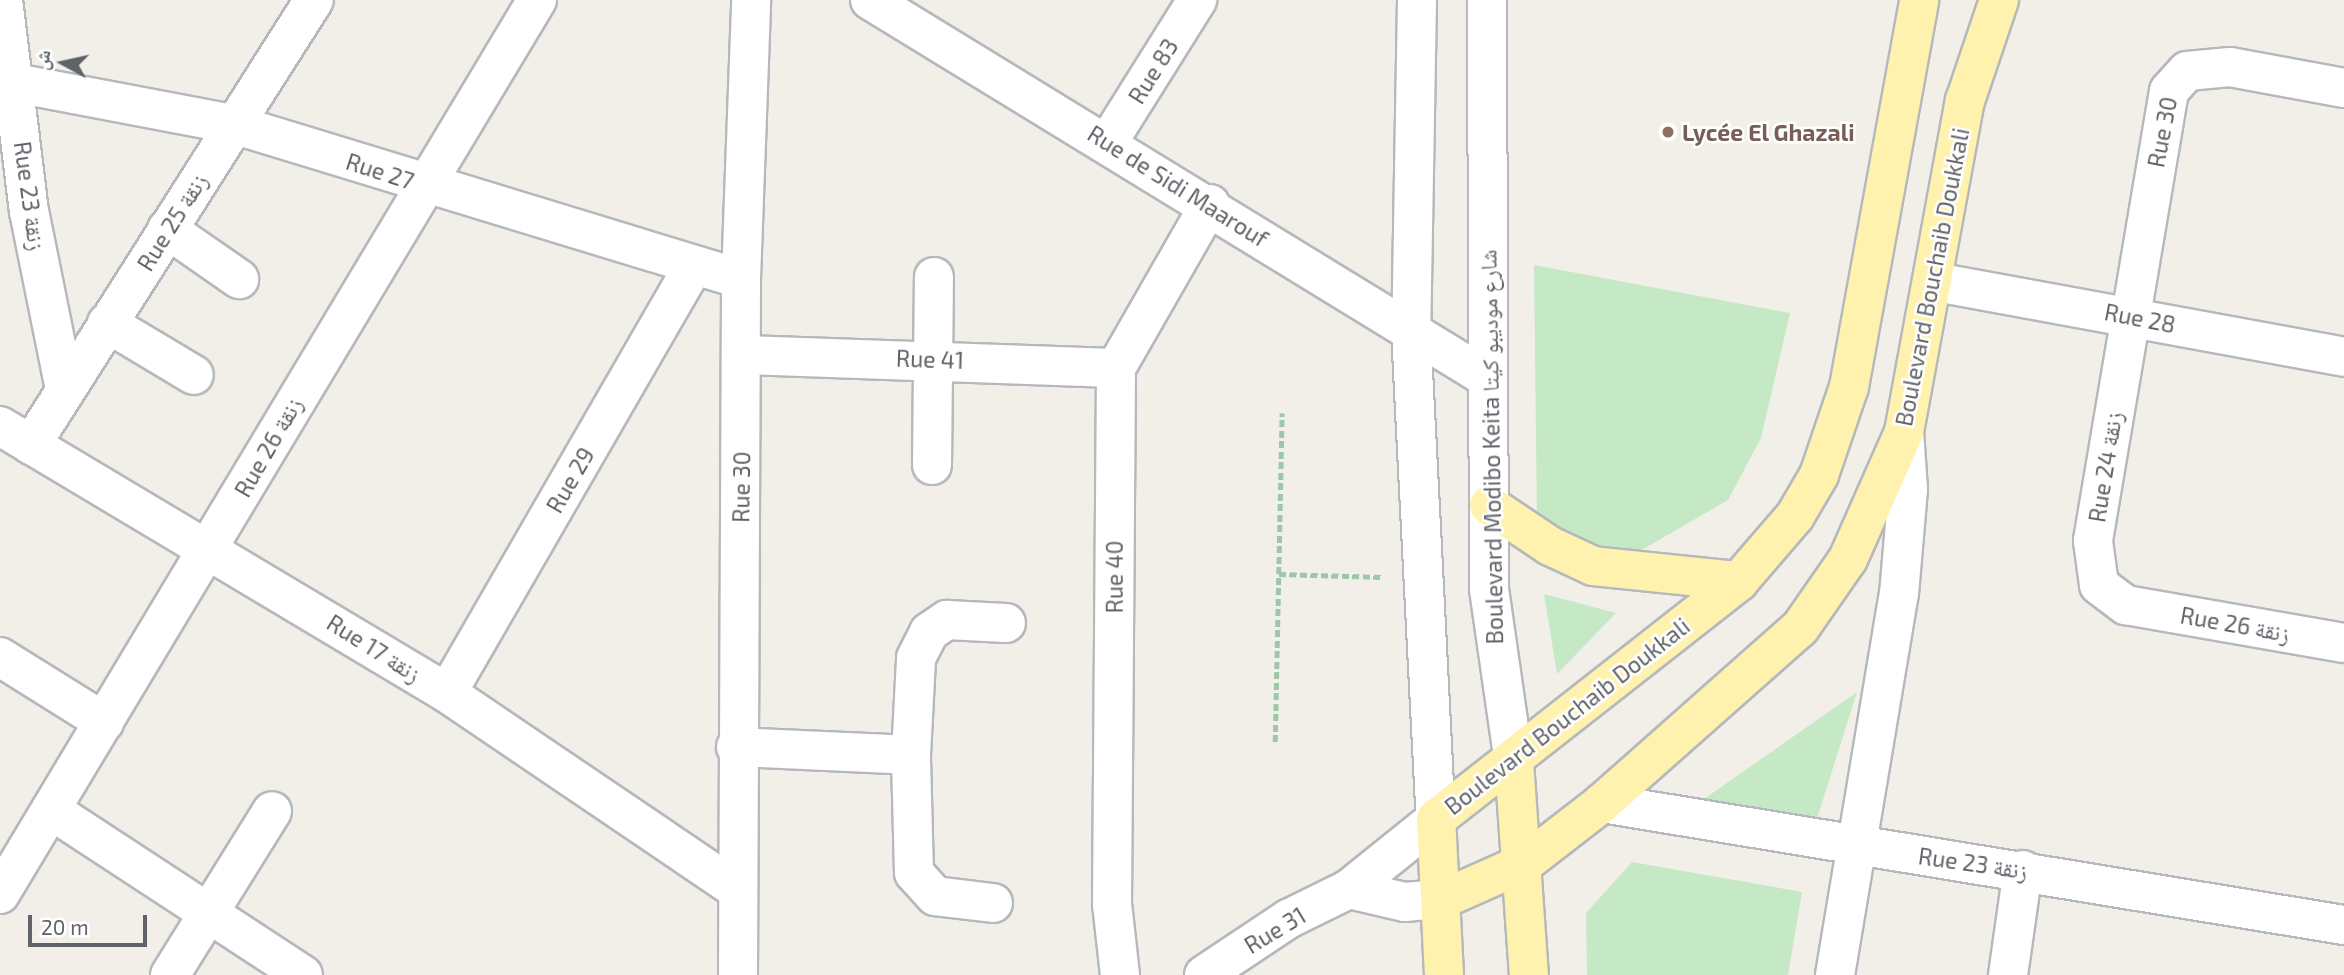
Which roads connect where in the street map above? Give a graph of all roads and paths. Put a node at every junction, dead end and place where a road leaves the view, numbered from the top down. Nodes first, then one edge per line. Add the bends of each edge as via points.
1 (314, 0) edge
2 (537, 0) edge
3 (751, 0) edge
4 (870, 0) edge
5 (1197, 0) edge
6 (1417, 0) edge
7 (1487, 0) edge
8 (1919, 0) edge
9 (1999, 0) edge
10 (8, 8) edge
11 (15, 83) junction
12 (2344, 88) edge
13 (233, 124) junction
14 (1108, 142) junction
15 (422, 184) junction
16 (1210, 204) junction
17 (15, 205) edge
18 (167, 229) junction
19 (693, 267) junction
20 (934, 277) dead end
21 (239, 279) dead end
22 (741, 279) junction
23 (1936, 282) junction
24 (2129, 315) junction
25 (107, 323) junction
26 (1411, 331) junction
27 (743, 355) junction
28 (2344, 357) edge
29 (934, 358) junction
30 (1116, 368) junction
31 (194, 375) dead end
32 (1484, 376) junction
33 (65, 390) junction
34 (1282, 413) dead end
35 (1904, 432) junction
36 (16, 435) edge
37 (932, 465) dead end
38 (1489, 505) junction
39 (209, 547) junction
40 (1279, 574) junction
41 (1419, 579) junction
42 (1739, 581) junction
43 (2126, 605) joint
44 (1006, 623) dead end
45 (2344, 643) edge
46 (0, 657) edge
47 (447, 693) junction
48 (104, 722) junction
49 (1275, 742) dead end
50 (736, 747) junction
51 (911, 755) junction
52 (1514, 762) junction
53 (1602, 803) junction
54 (51, 810) junction
55 (272, 811) dead end
56 (1436, 819) junction
57 (1855, 846) junction
58 (1526, 862) junction
59 (2024, 870) junction
60 (736, 888) junction
61 (1349, 889) junction
62 (0, 894) edge
63 (1443, 899) junction
64 (993, 903) dead end
65 (207, 917) junction
66 (2344, 925) edge
67 (170, 975) edge
68 (303, 975) edge
69 (738, 975) edge
70 (1120, 975) edge
71 (1205, 975) edge
72 (1444, 975) edge
73 (1529, 975) edge
74 (1835, 975) edge
75 (2008, 975) edge

1 - 13 street, Rue 25 زنقة
2 - 15 street, Rue 26 زنقة
3 - 22 street, Rue 30
4 - 14 street, Rue de Sidi Maarouf
5 - 14 street, Rue 83
6 - 26 street
7 - 32 street, Boulevard Modibo Keita شارع موديبو كيتا
8 - 42 main road, Boulevard Bouchaib Doukkali via 1849,387 1832,444 1795,516
9 - 23 main road, Boulevard Bouchaib Doukkali via 1965,101
10 - 11 street, Rue 23 زنقة
11 - 13 street, Rue 27
11 - 17 street, Rue 23 زنقة
12 - 24 street, Rue 30 via 2230,66 2202,67 2175,80
13 - 15 street, Rue 27
13 - 18 street, Rue 25 زنقة
14 - 16 street, Rue de Sidi Maarouf
15 - 19 street, Rue 27
15 - 39 street, Rue 26 زنقة
16 - 26 street, Rue de Sidi Maarouf
16 - 30 street, Rue 40
17 - 33 street, Rue 23 زنقة
18 - 21 street
18 - 25 street, Rue 25 زنقة
19 - 22 street, Rue 27
19 - 47 street, Rue 29
20 - 29 street
22 - 27 street, Rue 30
23 - 24 street, Rue 28
23 - 35 main road, Boulevard Bouchaib Doukkali
24 - 28 street, Rue 28
24 - 43 street, Rue 24 زنقة via 2092,541 2099,585
25 - 31 street
25 - 33 street, Rue 25 زنقة
26 - 32 street, Rue de Sidi Maarouf
26 - 41 street
27 - 29 street, Rue 41
27 - 50 street, Rue 30
29 - 30 street, Rue 41
29 - 37 street
30 - 70 street, Rue 40 via 1112,904
32 - 38 street, Boulevard Modibo Keita شارع موديبو كيتا
33 - 36 street, Rue 25 زنقة
34 - 40 path
35 - 53 main road, Boulevard Bouchaib Doukkali via 1868,524 1800,628
35 - 57 street via 1908,489 1899,594
36 - 39 street, Rue 17 زنقة
38 - 42 main road via 1550,546 1593,566
38 - 52 street, Boulevard Modibo Keita شارع موديبو كيتا via 1489,590
39 - 47 street, Rue 17 زنقة
39 - 48 street, Rue 26 زنقة
40 - 41 path
40 - 49 path
41 - 56 street
42 - 52 main road, Boulevard Bouchaib Doukkali
43 - 45 street, Rue 26 زنقة
44 - 51 street via 947,620 929,632 916,658
46 - 48 street
47 - 60 street, Rue 17 زنقة
48 - 54 street, Rue 26 زنقة
50 - 51 street
50 - 60 street, Rue 30
51 - 64 street via 914,873 935,896
52 - 56 main road, Boulevard Bouchaib Doukkali
52 - 58 main road, Boulevard Modibo Keita شارع موديبو كيتا
53 - 57 street, Rue 23 زنقة
53 - 58 main road, Boulevard Bouchaib Doukkali
54 - 62 street, Rue 26 زنقة
54 - 65 street
55 - 65 street
56 - 61 street, Rue 31
56 - 63 main road
57 - 59 street, Rue 23 زنقة
57 - 74 street
58 - 63 main road, Boulevard Bouchaib Doukkali
58 - 73 main road, Boulevard Modibo Keita شارع موديبو كيتا
59 - 66 street, Rue 23 زنقة
59 - 75 street
60 - 69 street, Rue 30
61 - 63 street via 1405,902
61 - 71 street, Rue 31 via 1288,919
63 - 72 main road
65 - 67 street
65 - 68 street

